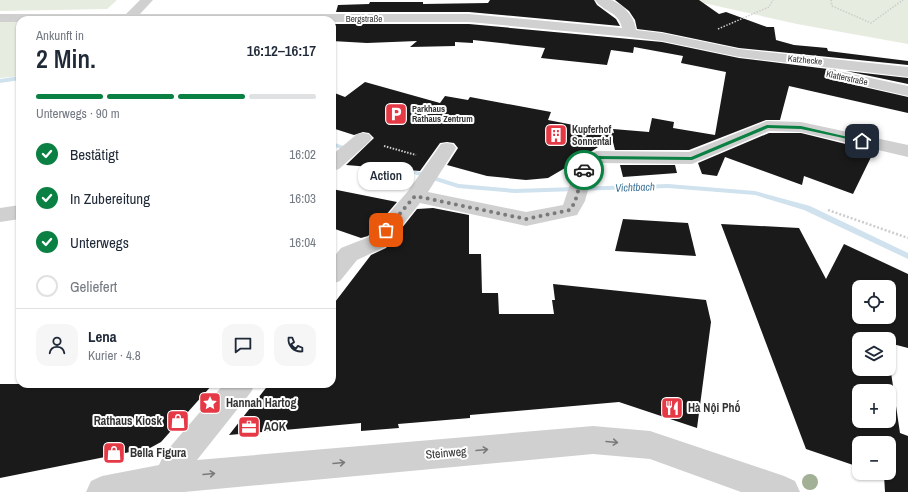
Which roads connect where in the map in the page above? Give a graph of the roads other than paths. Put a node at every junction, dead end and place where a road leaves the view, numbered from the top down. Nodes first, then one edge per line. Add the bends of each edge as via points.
1 (147, 0) edge
2 (601, 0) edge
3 (0, 11) edge
4 (132, 15) junction
5 (88, 16) edge
6 (141, 16) edge
7 (0, 18) edge
8 (16, 18) edge
9 (336, 19) edge
10 (629, 33) junction
11 (702, 45) joint
12 (739, 53) junction
13 (908, 72) edge
14 (908, 91) edge
15 (361, 140) road end
16 (447, 148) dead end
17 (908, 151) edge
18 (336, 160) edge
19 (417, 192) junction
20 (16, 213) edge
21 (0, 215) edge
22 (341, 251) edge
23 (336, 264) edge
24 (238, 388) edge
25 (169, 478) junction
26 (772, 490) edge
27 (102, 492) edge

1 - 4 street
2 - 10 street via 626,18 630,26
3 - 4 street
4 - 5 street, Bergstraße
4 - 6 street, Bergstraße
7 - 8 street, Bergstraße
9 - 10 street, Bergstraße via 469,18
10 - 11 street, Bergstraße
11 - 12 street, Katzhecke
12 - 13 street, Katzhecke
12 - 14 street, Klatterstraße
15 - 18 street
16 - 19 street via 428,159
17 - 19 street via 801,127 767,126 692,158 597,157 589,160 570,210 526,219
19 - 22 street via 377,242
20 - 21 street
22 - 23 street
24 - 25 street via 175,464
25 -> 26 street, Steinweg via 593,440 650,445
25 - 27 street, Steinweg

